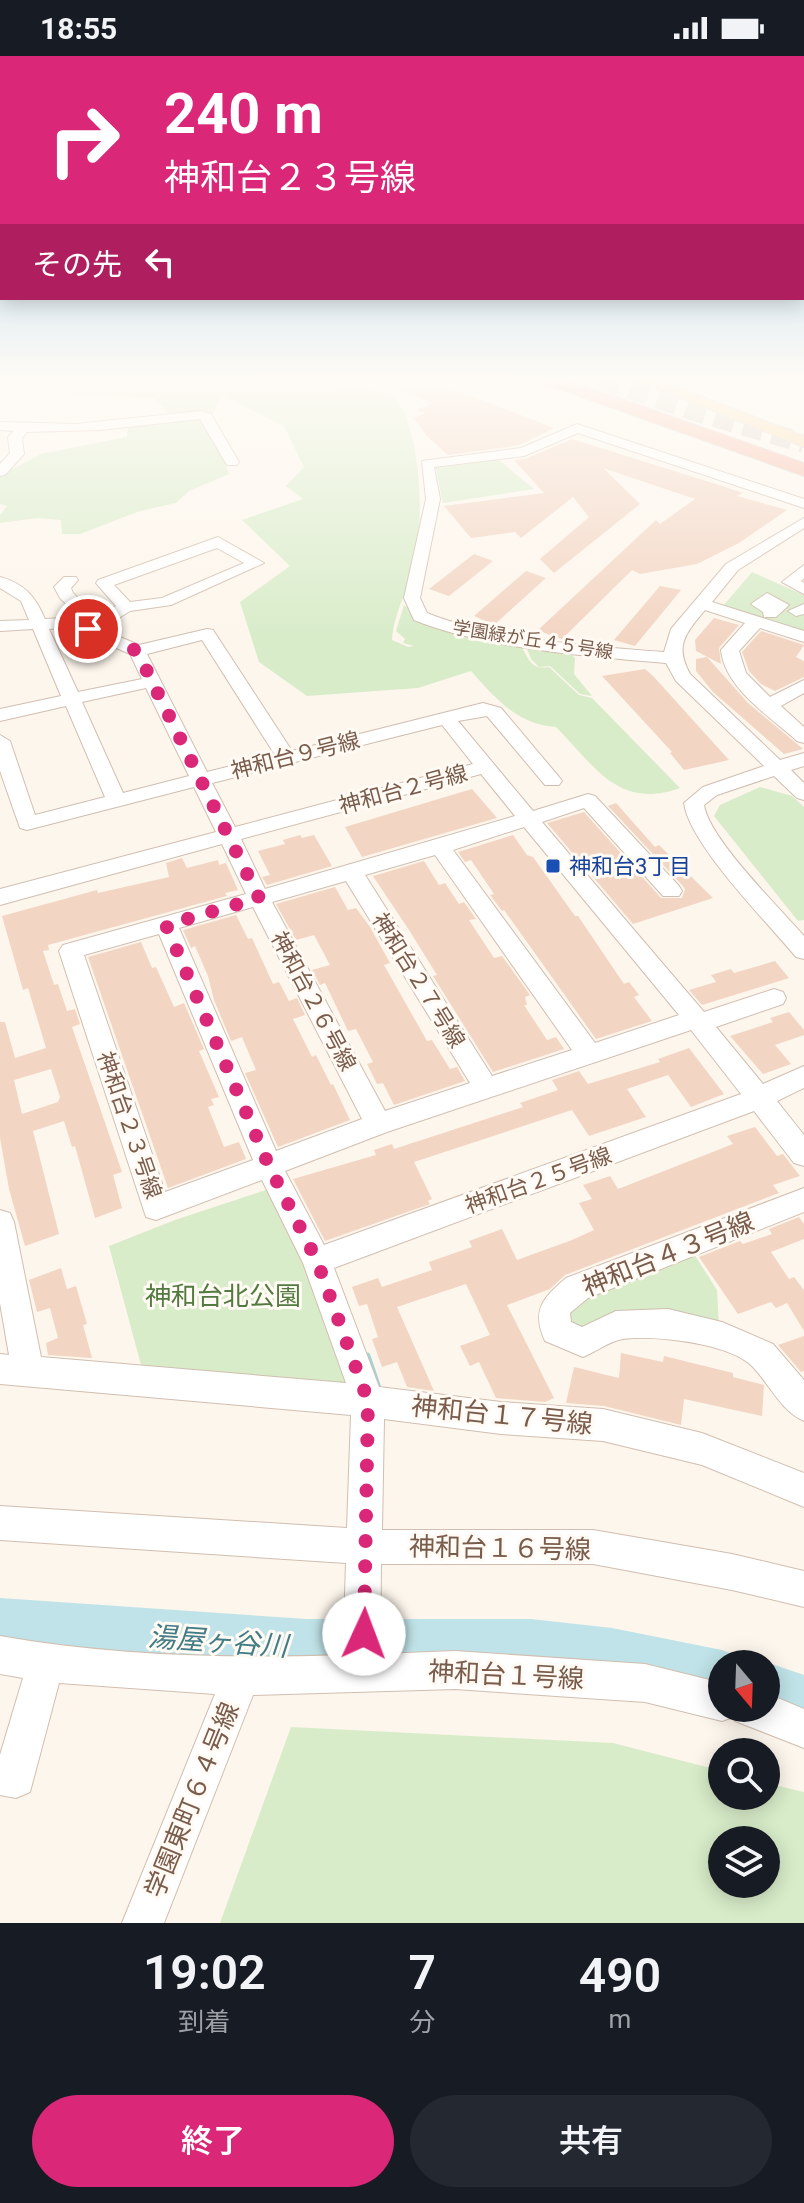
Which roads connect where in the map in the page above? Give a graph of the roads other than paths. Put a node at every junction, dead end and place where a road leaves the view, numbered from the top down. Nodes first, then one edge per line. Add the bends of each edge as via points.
1 (427, 466) edge
2 (691, 466) edge
3 (804, 504) edge
4 (804, 522) edge
5 (804, 570) edge
6 (70, 580) dead end
7 (0, 582) edge
8 (804, 589) edge
9 (703, 604) junction
10 (126, 607) junction
11 (774, 607) edge
12 (37, 622) junction
13 (0, 626) edge
14 (92, 626) junction
15 (804, 637) edge
16 (137, 651) junction
17 (672, 658) junction
18 (151, 682) junction
19 (804, 685) edge
20 (72, 699) junction
21 (769, 705) junction
22 (0, 715) edge
23 (446, 718) junction
24 (804, 737) edge
25 (0, 741) edge
26 (287, 758) junction
27 (804, 759) edge
28 (485, 767) junction
29 (776, 769) junction
30 (200, 779) junction
31 (552, 781) dead end
32 (804, 794) edge
33 (116, 800) junction
34 (527, 818) junction
35 (228, 836) junction
36 (440, 847) junction
37 (352, 872) junction
38 (671, 891) dead end
39 (0, 897) edge
40 (259, 898) junction
41 (166, 925) junction
42 (804, 951) edge
43 (774, 998) dead end
44 (698, 1021) junction
45 (589, 1054) junction
46 (804, 1076) edge
47 (487, 1089) junction
48 (759, 1098) junction
49 (378, 1124) junction
50 (804, 1155) edge
51 (269, 1166) junction
52 (804, 1200) edge
53 (0, 1222) edge
54 (317, 1261) junction
55 (14, 1371) edge
56 (368, 1401) junction
57 (804, 1405) edge
58 (804, 1490) edge
59 (0, 1523) edge
60 (366, 1547) junction
61 (804, 1589) edge
62 (0, 1655) edge
63 (362, 1657) junction
64 (45, 1663) junction
65 (241, 1677) junction
66 (708, 1699) edge
67 (780, 1718) edge
68 (804, 1729) edge
69 (0, 1775) edge
70 (143, 1923) edge

1 - 17 street, 学園緑が丘４５号線 via 433,499 412,598 420,616 439,625 584,650
2 - 3 street, 学園緑が丘４５号線
4 - 9 street via 732,567
5 - 8 street via 790,582
6 - 14 street via 62,587
7 - 12 street via 28,599
9 - 11 street
9 - 17 street via 677,633
10 - 10 street via 104,583 218,542 256,563 165,602
10 - 14 street
11 - 15 street
11 - 21 street via 730,650 730,664
12 - 13 street
12 - 14 street
12 - 20 street
14 - 16 street
16 - 18 street, 神和台２６号線
16 - 26 street via 207,634
17 - 29 street via 682,677
18 - 20 street
18 - 30 street, 神和台２６号線
19 - 21 street
20 - 22 street
20 - 33 street
21 - 24 street
23 - 26 street, 神和台９号線
23 - 28 street
23 - 31 street, 神和台９号線 via 483,709 494,712
25 - 33 street, 神和台９号線 via 27,823
26 - 30 street, 神和台９号線
27 - 29 street
28 - 34 street, 神和台２号線
28 - 35 street, 神和台２号線
29 - 32 street
29 - 42 street via 710,791 694,803 696,819
30 - 33 street, 神和台９号線
30 - 35 street, 神和台２６号線
34 - 36 street, 神和台２３号線
34 - 38 street, 神和台２３号線 via 588,800
34 - 44 street, 神和台２号線
35 - 39 street, 神和台２号線
35 - 40 street, 神和台２６号線
36 - 37 street, 神和台２３号線
36 - 45 street
37 - 40 street, 神和台２３号線
37 - 47 street, 神和台２７号線
40 - 41 street, 神和台２３号線
40 - 49 street, 神和台２６号線
41 - 51 street
41 - 51 street, 神和台２３号線 via 71,951 156,1208
43 - 44 street, 神和台２３号線
44 - 45 street, 神和台２３号線
44 - 48 street, 神和台２号線
45 - 47 street, 神和台２３号線
46 - 48 street, 神和台２５号線
47 - 49 street, 神和台２３号線
48 - 50 street
48 - 54 street, 神和台２５号線
49 - 51 street, 神和台２３号線
51 - 54 street
52 - 57 street, 神和台４３号線 via 577,1288 555,1307 556,1331 583,1342 616,1325 668,1323 722,1336 762,1354
53 - 55 street
54 - 56 street
55 - 56 street, 神和台１７号線
56 - 58 street, 神和台１７号線 via 603,1425 702,1449
56 - 60 street
59 - 60 street, 神和台１６号線
60 - 61 street, 神和台１６号線 via 593,1547
60 - 63 street
62 - 64 street, 神和台１号線
63 - 65 street, 神和台１号線
63 - 66 street, 神和台１号線 via 455,1670 645,1683
64 - 65 street, 神和台１号線
64 - 69 street via 16,1778
65 - 70 street, 学園東町６４号線
67 - 68 street

